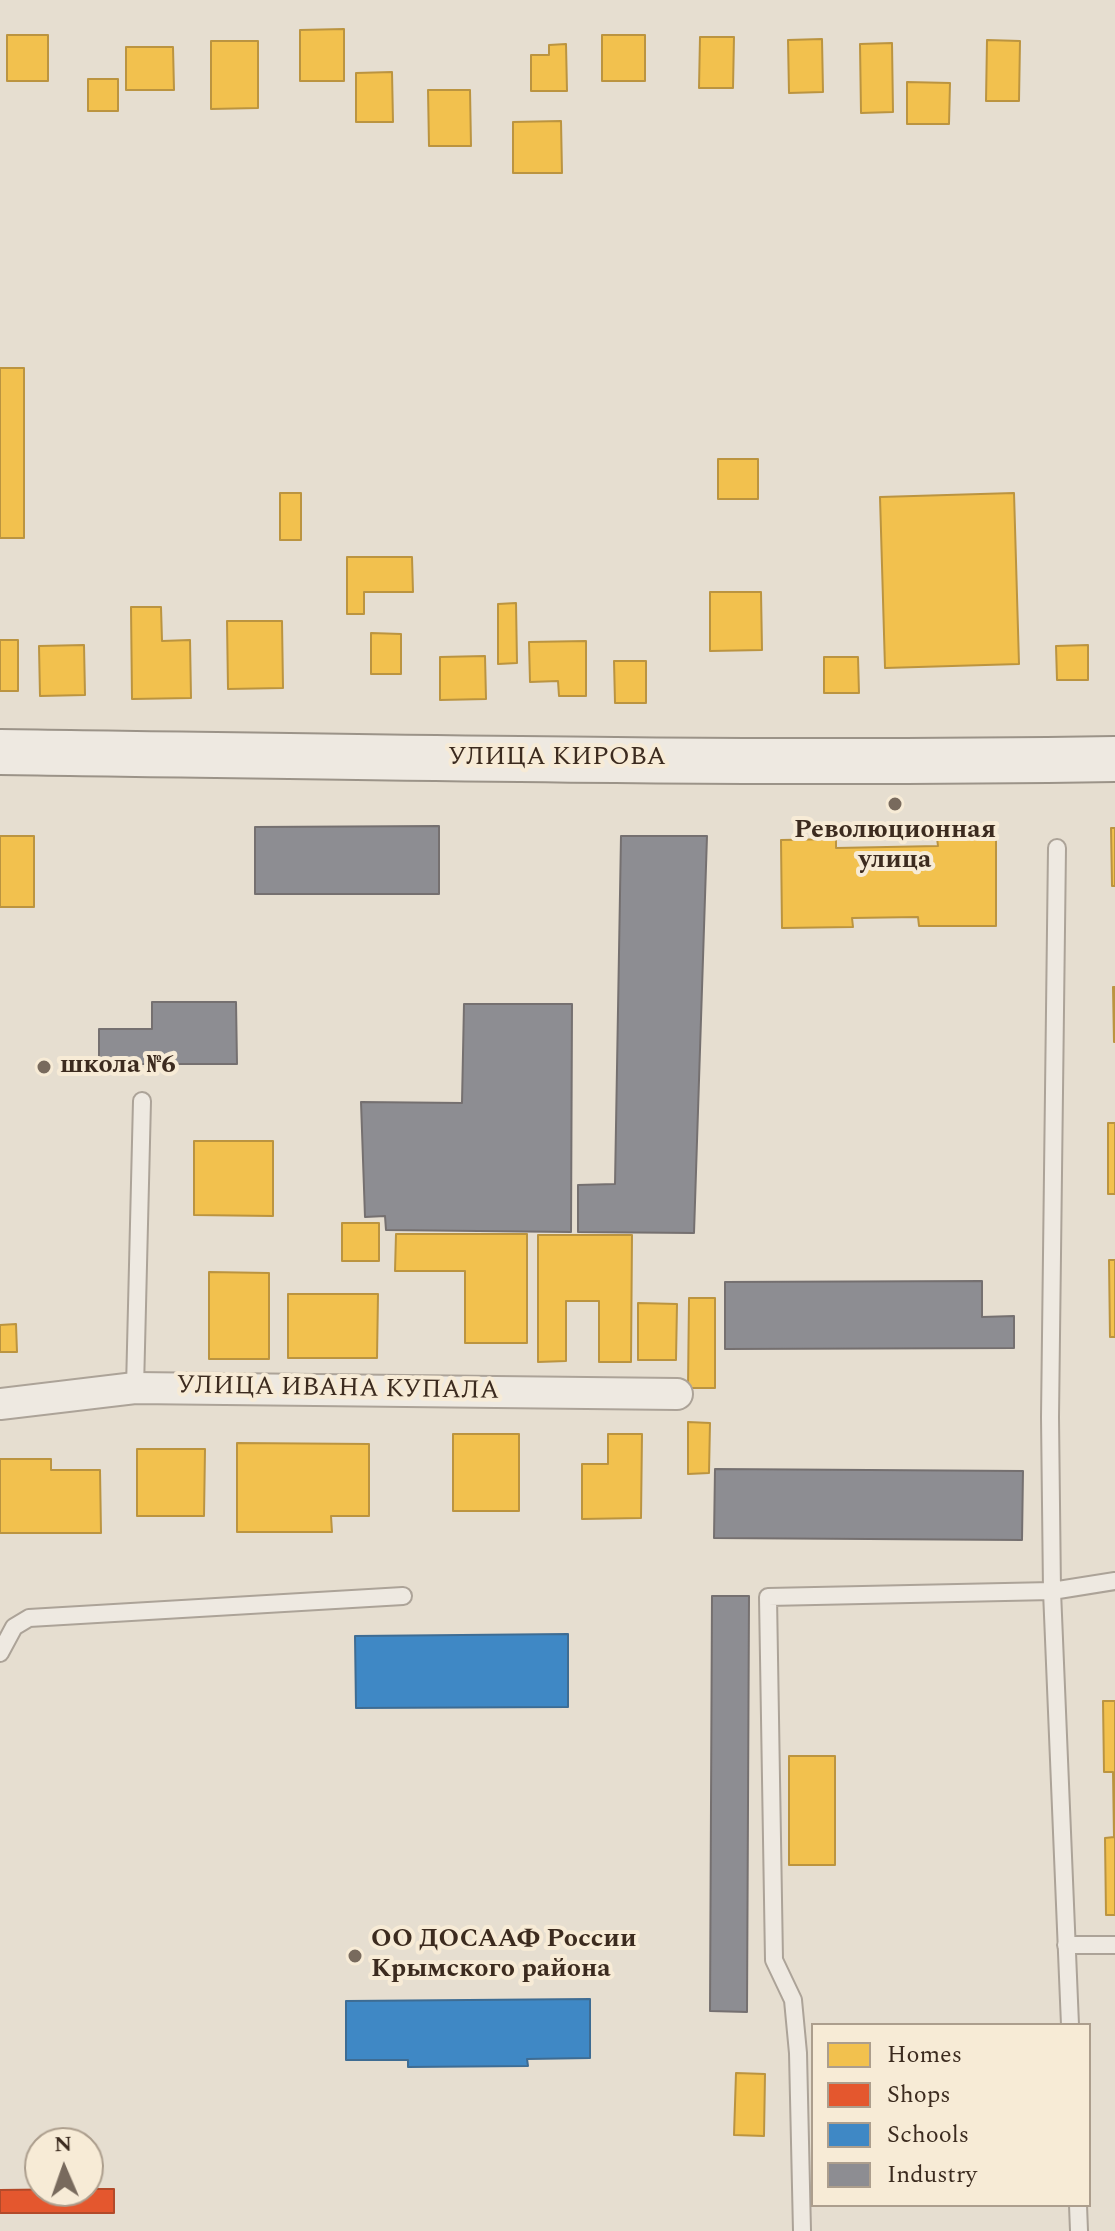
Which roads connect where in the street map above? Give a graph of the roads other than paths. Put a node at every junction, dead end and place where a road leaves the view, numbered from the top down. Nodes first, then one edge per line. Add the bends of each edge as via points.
1 (0, 752) edge
2 (1115, 759) edge
3 (1057, 848) dead end
4 (142, 1101) dead end
5 (135, 1388) junction
6 (677, 1394) dead end
7 (0, 1404) edge
8 (1115, 1581) edge
9 (1052, 1591) junction
10 (403, 1596) dead end
11 (0, 1653) edge
12 (1066, 1945) junction
13 (1115, 1945) edge
14 (1070, 2023) edge
15 (1078, 2207) edge
16 (802, 2231) edge
17 (1079, 2231) edge

1 - 2 main road, УЛИЦА КИРОВА via 905,762
3 - 9 lane
4 - 5 lane
5 - 6 street, УЛИЦА ИВАНА КУПАЛА
5 - 7 street, УЛИЦА ИВАНА КУПАЛА
8 - 9 lane
9 - 12 lane
9 - 16 lane via 768,1597 774,1960 793,2000
10 - 11 lane via 29,1618 14,1627
12 - 13 lane
12 - 14 lane
15 - 17 lane

